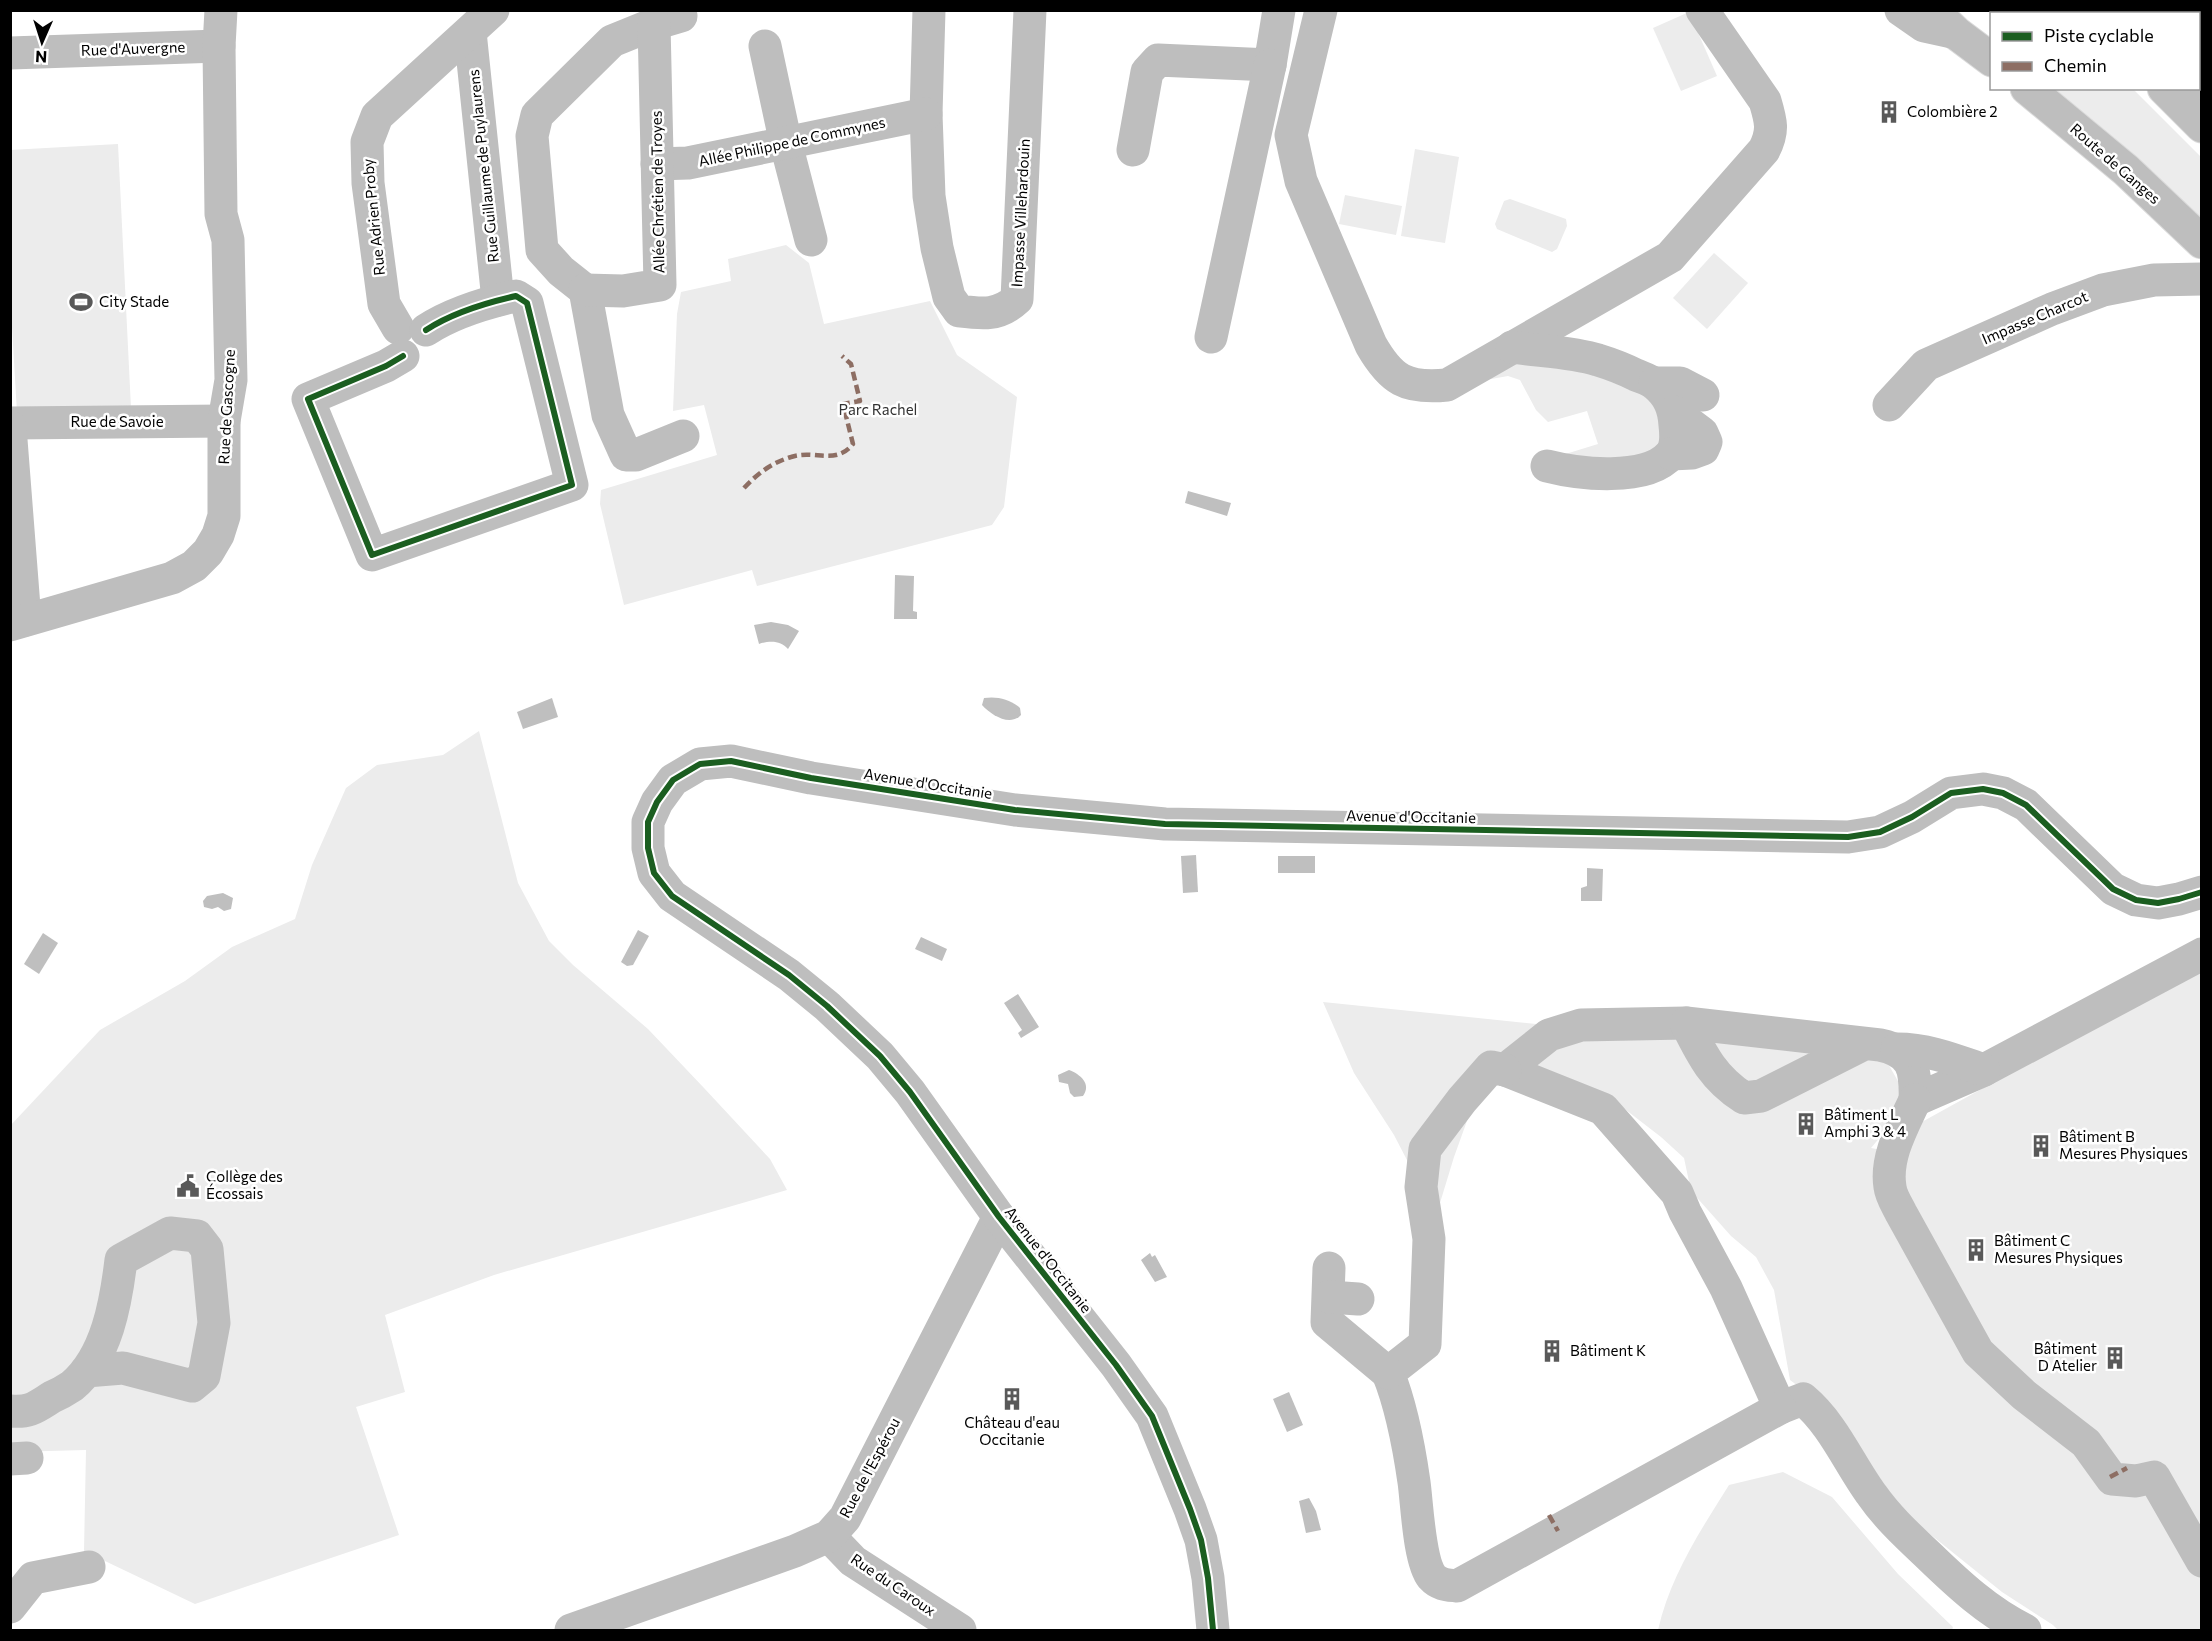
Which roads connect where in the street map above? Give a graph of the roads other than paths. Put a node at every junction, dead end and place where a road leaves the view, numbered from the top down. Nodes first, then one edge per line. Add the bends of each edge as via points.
1 (221, 10) edge
2 (929, 10) edge
3 (1030, 10) edge
4 (1279, 10) edge
5 (1322, 10) edge
6 (1702, 10) edge
7 (1901, 10) edge
8 (1932, 10) edge
9 (681, 15) edge
10 (481, 21) edge
11 (1956, 33) junction
12 (219, 46) junction
13 (765, 46) dead end
14 (10, 53) edge
15 (1990, 58) edge
16 (1270, 66) junction
17 (2029, 90) edge
18 (2166, 90) edge
19 (2190, 90) edge
20 (2202, 102) edge
21 (926, 114) junction
22 (2202, 126) edge
23 (786, 144) junction
24 (1133, 150) dead end
25 (657, 164) junction
26 (811, 240) dead end
27 (2202, 242) edge
28 (2202, 279) edge
29 (585, 291) junction
30 (498, 300) junction
31 (1211, 337) dead end
32 (409, 338) junction
33 (1512, 347) junction
34 (1655, 383) junction
35 (1703, 394) dead end
36 (1889, 405) dead end
37 (1674, 412) junction
38 (224, 422) junction
39 (10, 425) edge
40 (683, 436) dead end
41 (1671, 454) junction
42 (1547, 466) dead end
43 (18, 622) edge
44 (2202, 892) edge
45 (2202, 954) edge
46 (1686, 1023) junction
47 (1864, 1044) junction
48 (1897, 1049) junction
49 (1505, 1070) junction
50 (1984, 1070) junction
51 (1915, 1100) junction
52 (999, 1217) junction
53 (1338, 1288) dead end
54 (86, 1371) junction
55 (1389, 1373) junction
56 (1780, 1408) junction
57 (10, 1411) edge
58 (829, 1536) junction
59 (2202, 1561) edge
60 (89, 1568) dead end
61 (10, 1607) edge
62 (571, 1630) edge
63 (960, 1630) edge
64 (1214, 1630) edge
65 (2025, 1630) edge

1 - 12 street, Rue de Gascogne
2 - 21 street, Impasse Villehardouin
3 - 21 street, Impasse Villehardouin via 1017,298 1007,308 983,314 960,311 949,297 929,196
4 - 16 street
5 - 33 street via 1291,135 1301,181 1371,345 1394,377 1411,385 1431,387 1447,385
6 - 33 street via 1765,101 1771,137 1764,150 1670,257
7 - 11 street via 1924,26
8 - 11 street
9 - 25 street, Allée Chrétien de Troyes
9 - 29 street via 612,41 537,115 532,136 543,250
10 - 30 street, Rue Guillaume de Puylaurens
10 - 32 street, Rue Adrien Proby via 377,116 367,141 368,183 384,304
11 - 15 street
12 - 14 street, Rue d'Auvergne
12 - 38 street, Rue de Gascogne via 221,214 228,240 231,380
13 - 23 street
16 - 24 street via 1158,60 1147,72
16 - 31 street
17 - 27 street, Route de Ganges via 2126,170
18 - 22 street
19 - 20 street
21 - 23 street, Allée Philippe de Commynes
23 - 25 street, Allée Philippe de Commynes via 688,164
23 - 26 street
25 - 29 street, Allée Chrétien de Troyes via 660,285
28 - 36 street, Impasse Charcot via 2154,280 2103,290 2052,309 1926,365
29 - 40 street via 608,416 626,455 636,455
30 - 32 street via 441,320
30 - 32 street via 516,296 527,303 572,485 372,555 308,399 386,366
33 - 34 street via 1596,359
34 - 35 street via 1680,383
34 - 37 street via 1668,397
37 - 41 street via 1676,437
37 - 41 street via 1715,440 1692,453
38 - 39 street, Rue de Savoie
38 - 43 street, Rue de Gascogne via 224,516 208,552 194,566 172,578
39 - 43 street
41 - 42 street via 1659,463 1626,472 1580,472
44 - 52 street, Avenue d'Occitanie via 2158,903 2136,900 2113,889 2026,805 2003,793 1983,789 1951,793 1880,832 1848,837 1165,824 1015,810 811,778 730,761 700,764 673,780 648,822 648,848 654,873 672,896 789,975 880,1056
45 - 50 street
46 - 47 street
46 - 47 street via 1712,1071 1744,1098 1761,1096
46 - 49 street via 1581,1025 1550,1035
47 - 48 street
48 - 50 street via 1917,1049
48 - 51 street via 1913,1069
49 - 55 street via 1491,1067 1425,1149 1422,1187 1429,1239 1425,1344
49 - 56 street via 1603,1109 1677,1193 1726,1288
50 - 51 street
51 - 59 street via 1896,1142 1889,1171 1890,1189 1978,1353 2086,1443 2112,1479 2136,1481 2154,1477
52 - 58 street, Rue de l'Espérou via 845,1518
52 - 64 street, Avenue d'Occitanie via 1152,1416 1201,1540
53 - 55 street via 1327,1322
54 - 54 street via 123,1368 192,1386 204,1376 214,1323 207,1249 197,1236 170,1233 121,1260 103,1342
54 - 57 street via 72,1386 27,1413
55 - 56 street via 1414,1479 1424,1557 1432,1576 1443,1585 1457,1586
56 - 65 street via 1803,1399 1810,1405 1872,1496 1898,1526 1966,1592 2007,1622
58 - 62 street, Rue de l'Espérou
58 - 63 street, Rue du Caroux via 852,1561
60 - 61 street via 33,1578

